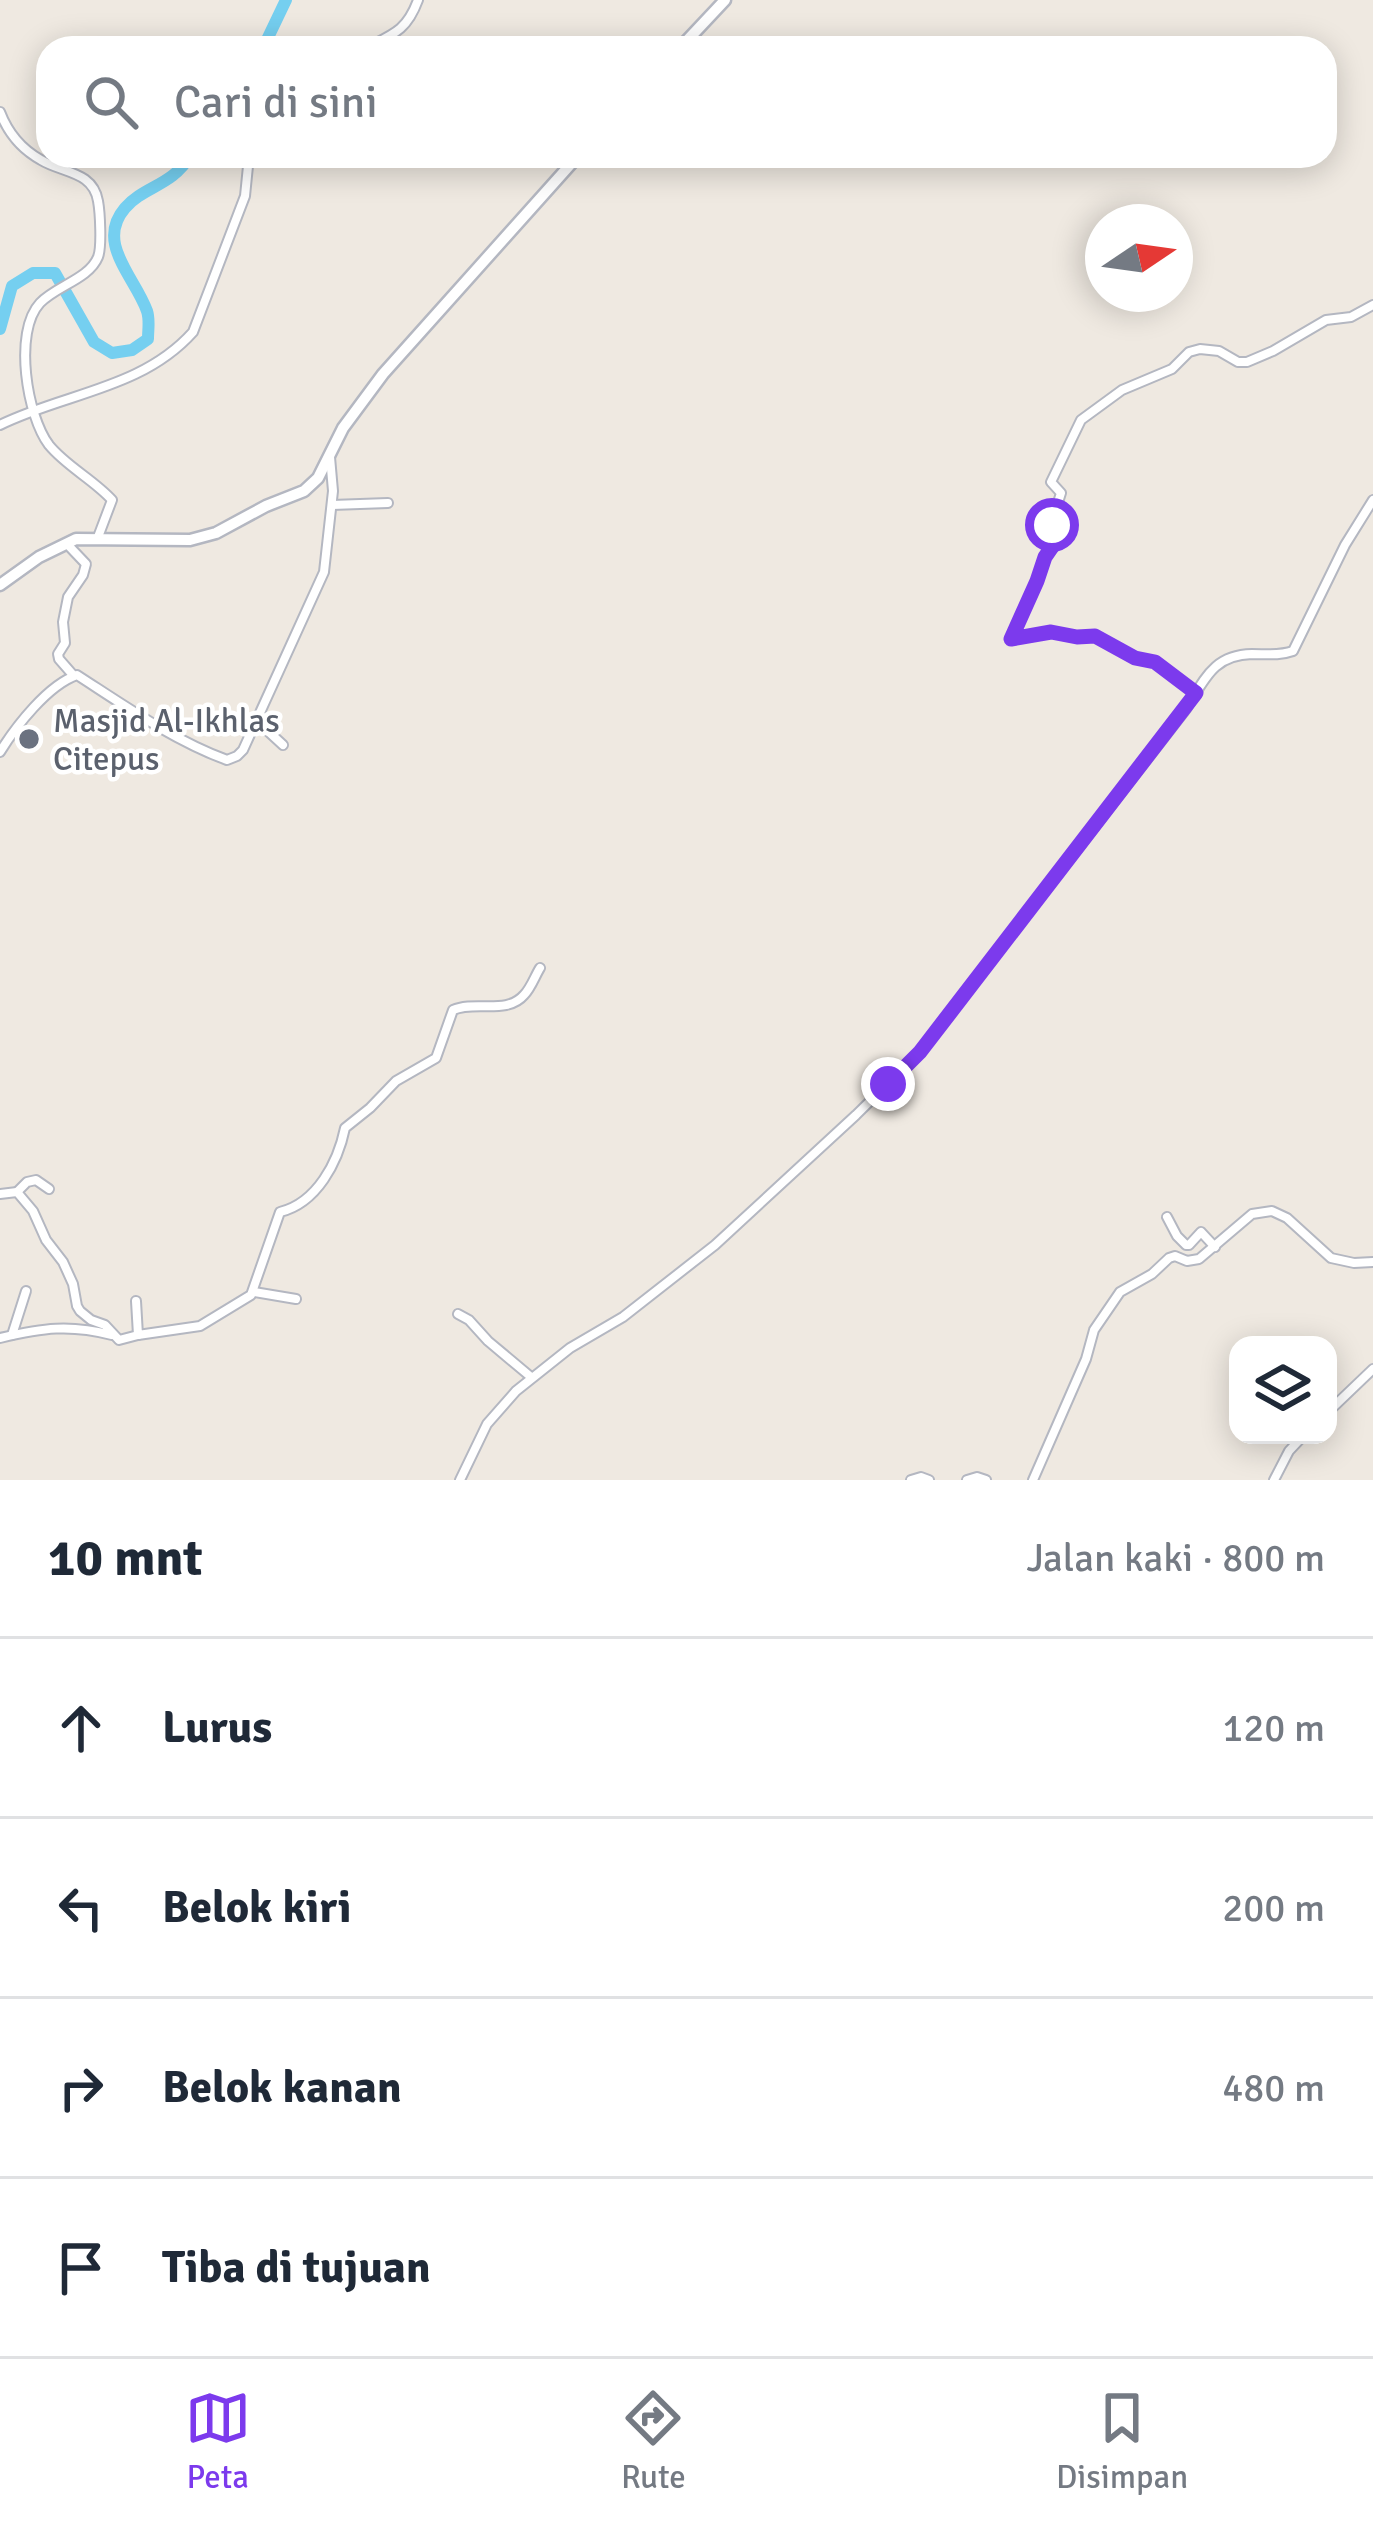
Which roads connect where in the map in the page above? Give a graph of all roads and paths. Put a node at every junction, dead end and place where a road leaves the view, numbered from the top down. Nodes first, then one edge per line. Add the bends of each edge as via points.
1 (418, 0) edge
2 (725, 0) edge
3 (388, 36) edge
4 (691, 36) edge
5 (0, 112) edge
6 (36, 156) edge
7 (60, 168) edge
8 (247, 168) edge
9 (567, 168) edge
10 (1373, 305) edge
11 (32, 410) junction
12 (0, 425) edge
13 (329, 456) junction
14 (1373, 500) edge
15 (388, 503) dead end
16 (332, 505) junction
17 (98, 537) junction
18 (66, 543) junction
19 (0, 586) edge
20 (74, 675) junction
21 (1196, 693) junction
22 (257, 722) junction
23 (283, 745) dead end
24 (0, 752) edge
25 (541, 968) dead end
26 (49, 1189) dead end
27 (17, 1192) junction
28 (0, 1194) edge
29 (1167, 1217) dead end
30 (1215, 1247) junction
31 (1373, 1262) edge
32 (26, 1291) dead end
33 (254, 1292) junction
34 (296, 1299) dead end
35 (136, 1301) dead end
36 (458, 1314) dead end
37 (12, 1335) junction
38 (138, 1335) junction
39 (113, 1336) junction
40 (0, 1338) edge
41 (1373, 1369) edge
42 (531, 1377) junction
43 (1337, 1403) edge
44 (1295, 1444) edge
45 (460, 1480) edge
46 (911, 1480) edge
47 (929, 1480) edge
48 (967, 1480) edge
49 (986, 1480) edge
50 (1033, 1480) edge
51 (1274, 1480) edge

1 - 3 street via 403,28
2 - 4 main road
5 - 6 street
7 - 11 street via 92,185 99,253 40,303 30,324
8 - 11 street via 244,196 193,332 142,371
9 - 13 main road via 382,374
10 - 21 street via 1246,362 1193,350 1076,426 1051,482 1061,492 1054,544 1010,638 1095,636 1155,662
11 - 12 street
11 - 17 street via 49,444 110,497
13 - 16 street
13 - 17 main road via 304,491 216,533
14 - 21 street via 1293,651 1220,660
15 - 16 street
16 - 22 street via 324,572
17 - 18 main road
18 - 19 main road
18 - 20 street via 86,564 67,598 58,657
20 - 22 street via 227,760 240,754
20 - 24 street via 31,710
21 - 42 street via 920,1052 715,1244
22 - 23 street
25 - 33 street via 518,1001 454,1010 436,1058 396,1081 345,1128 330,1173 279,1213
26 - 27 street via 36,1180
27 - 28 street
27 - 39 street via 63,1262 76,1306
29 - 30 street via 1186,1245 1201,1232
30 - 31 street via 1252,1214 1272,1211 1331,1258
30 - 50 street via 1194,1261 1168,1258 1120,1292 1094,1330
32 - 37 street
33 - 34 street
33 - 38 street via 200,1326
35 - 38 street
36 - 42 street
37 - 39 street via 58,1326
37 - 40 street
38 - 39 street
41 - 43 street
42 - 45 street via 488,1424
44 - 51 street
46 - 47 street
48 - 49 street

